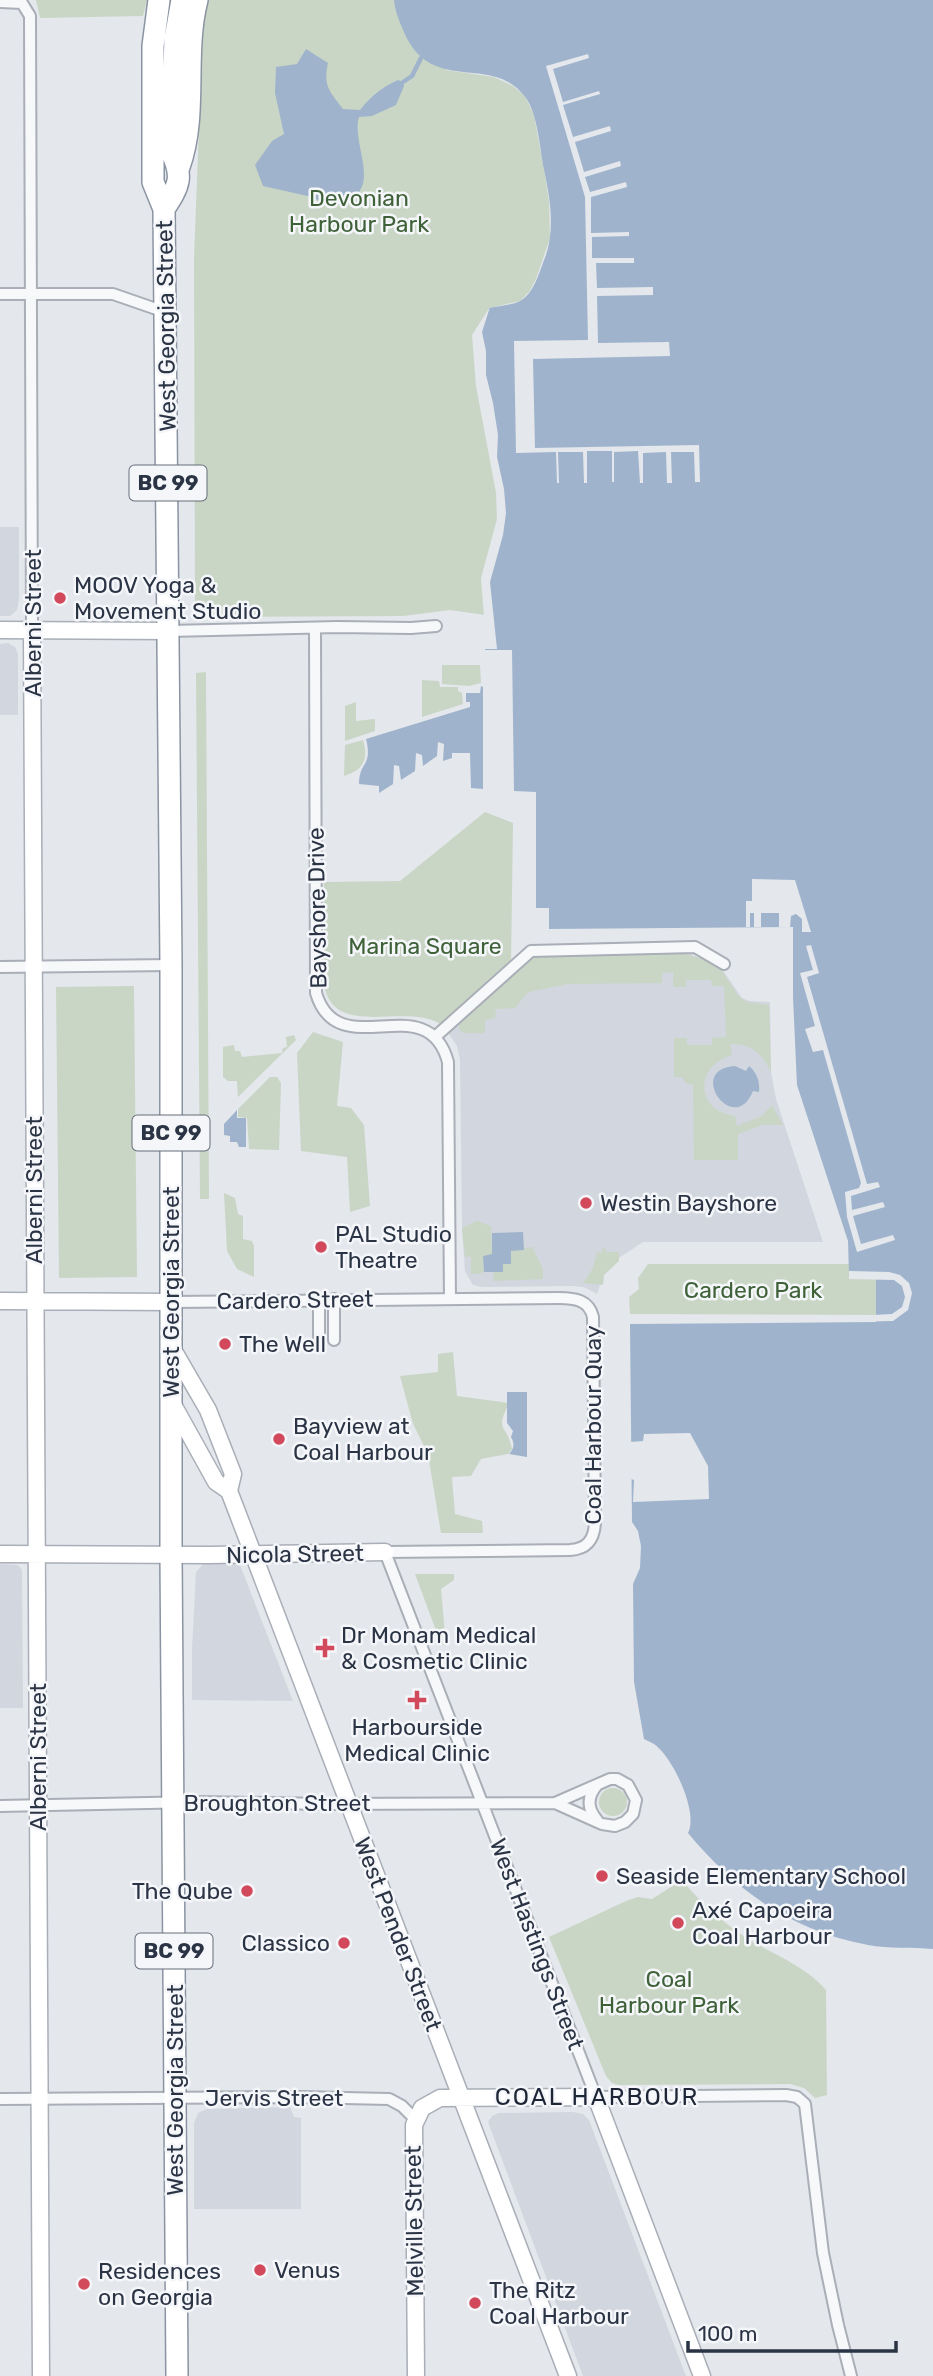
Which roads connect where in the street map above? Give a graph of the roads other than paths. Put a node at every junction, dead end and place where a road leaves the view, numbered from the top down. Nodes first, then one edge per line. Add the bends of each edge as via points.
1 (159, 0) edge
2 (197, 0) edge
3 (0, 2) edge
4 (179, 10) edge
5 (179, 167) junction
6 (164, 209) junction
7 (0, 294) edge
8 (30, 294) junction
9 (165, 312) junction
10 (436, 626) dead end
11 (315, 628) junction
12 (0, 630) edge
13 (33, 630) junction
14 (169, 631) junction
15 (724, 964) dead end
16 (171, 965) junction
17 (0, 967) edge
18 (34, 967) junction
19 (436, 1036) junction
20 (334, 1299) junction
21 (450, 1299) junction
22 (34, 1300) junction
23 (319, 1300) junction
24 (0, 1301) edge
25 (172, 1301) junction
26 (589, 1306) joint
27 (334, 1340) dead end
28 (320, 1341) dead end
29 (172, 1348) junction
30 (171, 1401) junction
31 (229, 1491) junction
32 (589, 1543) joint
33 (385, 1552) junction
34 (253, 1554) junction
35 (0, 1555) edge
36 (37, 1555) junction
37 (171, 1555) junction
38 (603, 1780) junction
39 (173, 1803) junction
40 (482, 1803) junction
41 (555, 1803) junction
42 (349, 1804) junction
43 (0, 1806) edge
44 (38, 1806) junction
45 (602, 1824) junction
46 (460, 2097) junction
47 (596, 2097) junction
48 (0, 2099) edge
49 (40, 2099) junction
50 (175, 2099) junction
51 (415, 2119) junction
52 (41, 2376) edge
53 (177, 2376) edge
54 (416, 2376) edge
55 (568, 2376) edge
56 (702, 2376) edge
57 (851, 2376) edge

1 - 6 highway, West Georgia Street / BC 99 via 153,46 153,182
2 - 5 highway via 187,145
3 - 8 street, Alberni Street via 19,2 30,16
4 - 5 highway, West Georgia Street / BC 99 via 172,151
5 - 6 highway, West Georgia Street / BC 99 via 178,187
6 - 9 highway, West Georgia Street / BC 99
7 - 8 street
8 - 9 street via 113,294
8 - 13 street, Alberni Street
9 - 14 highway, West Georgia Street / BC 99
10 - 11 street
11 - 14 street
11 - 19 street, Bayshore Drive via 318,1000 340,1024 422,1027
12 - 13 street
13 - 14 street
13 - 18 street, Alberni Street
14 - 16 highway, West Georgia Street / BC 99
15 - 19 street via 695,947 531,951
16 - 18 street
16 - 25 highway, West Georgia Street / BC 99
17 - 18 street
18 - 22 street, Alberni Street
19 - 21 street via 448,1062
20 - 21 street, Cardero Street
20 - 23 street, Cardero Street
20 - 27 street
21 - 26 street, Cardero Street via 559,1298
22 - 24 street, Cardero Street
22 - 25 street, Cardero Street
22 - 36 street, Alberni Street
23 - 25 street, Cardero Street
23 - 28 street
25 - 29 highway, West Georgia Street / BC 99
26 - 32 street, Coal Harbour Quay via 593,1317 595,1532
29 - 30 highway, West Georgia Street / BC 99
29 - 31 street, West Pender Street via 208,1410 233,1474
30 - 31 street, West Pender Street via 216,1482
30 - 37 highway, West Georgia Street / BC 99
31 - 34 street, West Pender Street
32 - 33 street, Nicola Street via 579,1550
33 - 34 street, Nicola Street
33 - 40 street, West Hastings Street
34 - 37 street, Nicola Street
34 - 42 street, West Pender Street
35 - 36 street, Nicola Street
36 - 37 street, Nicola Street
36 - 44 street, Alberni Street
37 - 39 highway, West Georgia Street / BC 99
38 - 41 street, Broughton Street
38 - 45 street via 589,1798 591,1813
38 - 45 street via 617,1779 628,1785 636,1805 625,1822
39 - 42 street, Broughton Street
39 - 44 street, Broughton Street
39 - 50 highway, West Georgia Street / BC 99
40 - 41 street, Broughton Street
40 - 42 street, Broughton Street
40 - 47 street, West Hastings Street
41 - 45 street, Broughton Street
42 - 46 street, West Pender Street
43 - 44 street, Broughton Street
44 - 49 street, Alberni Street
46 - 47 street
46 - 51 street, Melville Street via 427,2104
46 - 55 street, West Pender Street
47 - 56 street, West Hastings Street
47 - 57 street via 786,2095 805,2104 823,2253
48 - 49 street, Jervis Street
49 - 50 street, Jervis Street
49 - 52 street, Alberni Street
50 - 51 street, Jervis Street via 389,2099
50 - 53 highway, West Georgia Street / BC 99
51 - 54 street, Melville Street

